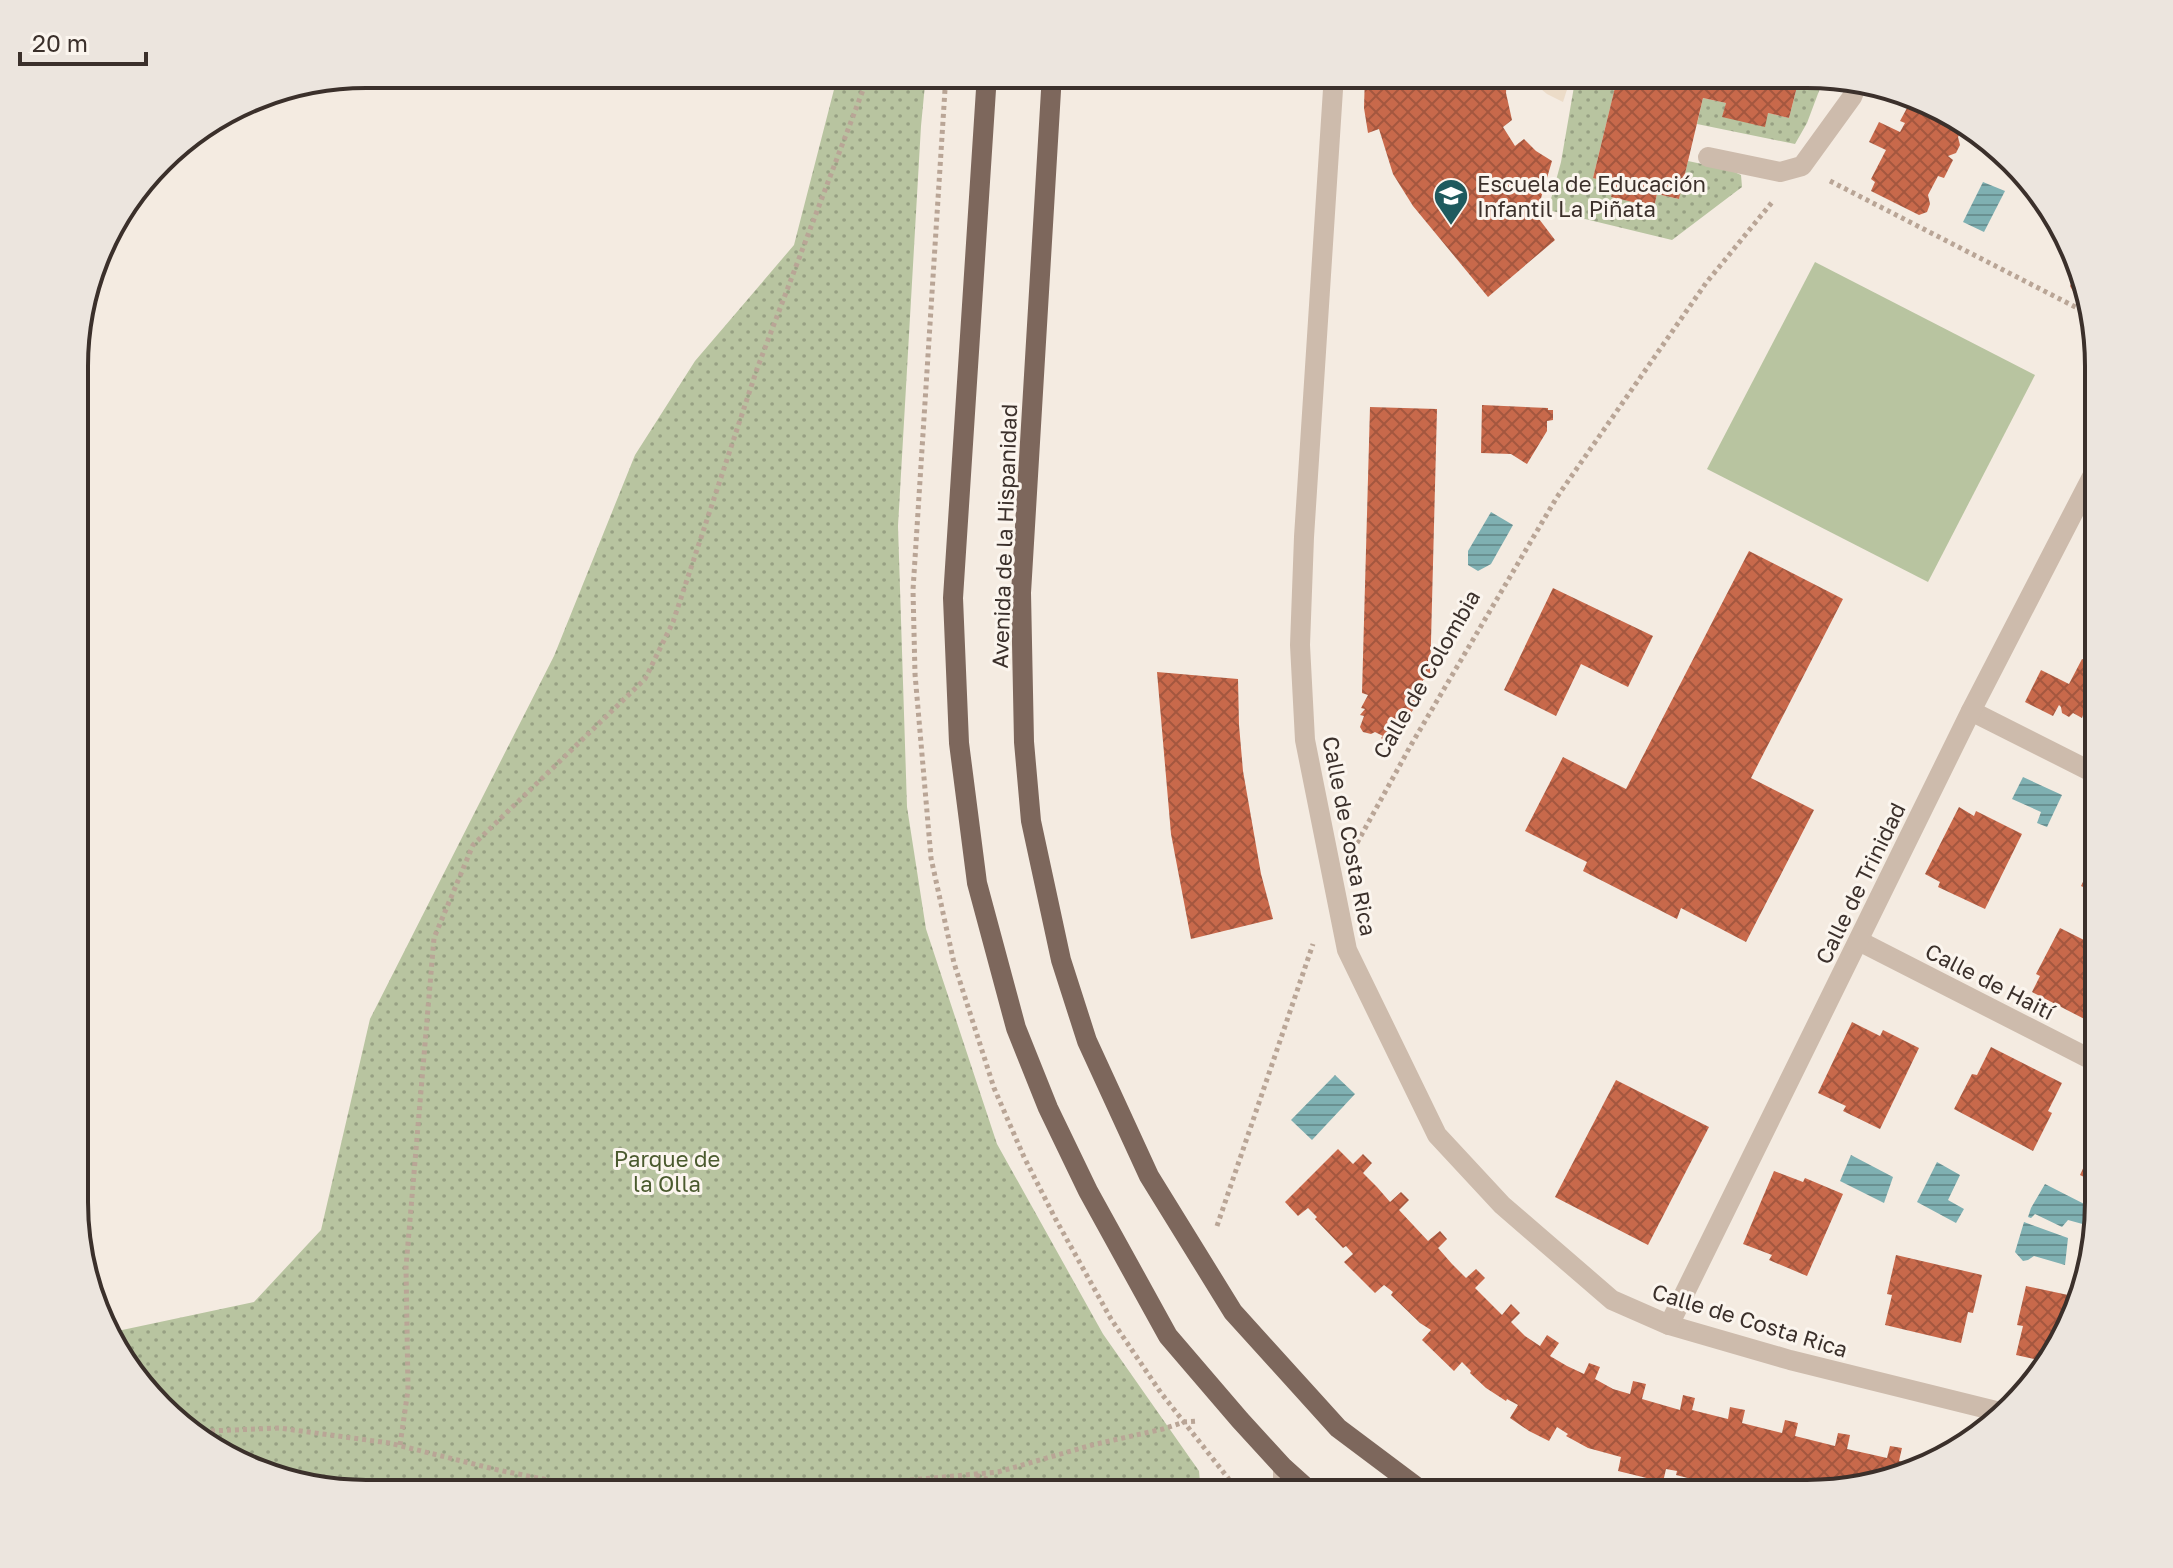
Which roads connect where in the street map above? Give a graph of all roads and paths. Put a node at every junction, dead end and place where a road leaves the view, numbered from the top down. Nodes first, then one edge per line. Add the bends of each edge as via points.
1 (863, 88) edge
2 (986, 88) edge
3 (1051, 88) edge
4 (1333, 89) edge
5 (1854, 92) edge
6 (1708, 157) dead end
7 (1802, 166) junction
8 (2079, 309) edge
9 (2084, 499) edge
10 (1971, 711) junction
11 (2084, 768) edge
12 (1334, 886) junction
13 (1314, 941) dead end
14 (1859, 941) junction
15 (2084, 1056) edge
16 (1205, 1265) junction
17 (1669, 1325) junction
18 (1990, 1410) edge
19 (1240, 1420) junction
20 (210, 1431) edge
21 (400, 1445) junction
22 (1283, 1467) junction
23 (975, 1474) junction
24 (544, 1479) edge
25 (917, 1479) edge
26 (989, 1479) edge
27 (1283, 1480) edge
28 (1297, 1480) edge
29 (1407, 1480) edge

1 - 21 path via 757,369 673,622 645,679 473,845 434,938 406,1267 408,1390
2 - 19 main road, Avenida de la Hispanidad via 953,598 959,743 977,883 1016,1028 1081,1177 1168,1336
3 - 16 main road, Avenida de la Hispanidad via 1021,593 1031,821 1061,960 1087,1041 1149,1176
4 - 12 street, Calle de Costa Rica via 1300,645 1305,740
5 - 7 street
6 - 7 street via 1780,172
7 - 8 path
7 - 12 path, Calle de Colombia via 1706,283 1557,497
9 - 10 street, Calle de Trinidad
10 - 11 street
10 - 14 street, Calle de Trinidad
12 - 17 street, Calle de Costa Rica via 1347,950 1437,1135 1502,1205 1612,1300
13 - 16 path
14 - 15 street, Calle de Haití
14 - 17 street, Calle de Trinidad
16 - 29 main road, Avenida de la Hispanidad via 1233,1312 1338,1428
17 - 18 street, Calle de Costa Rica
19 - 22 main road, Avenida de la Hispanidad
19 - 23 path via 1184,1422
20 - 21 path via 279,1428
21 - 24 path
22 - 27 street
22 - 28 main road, Avenida de la Hispanidad
23 - 25 path
23 - 26 path

